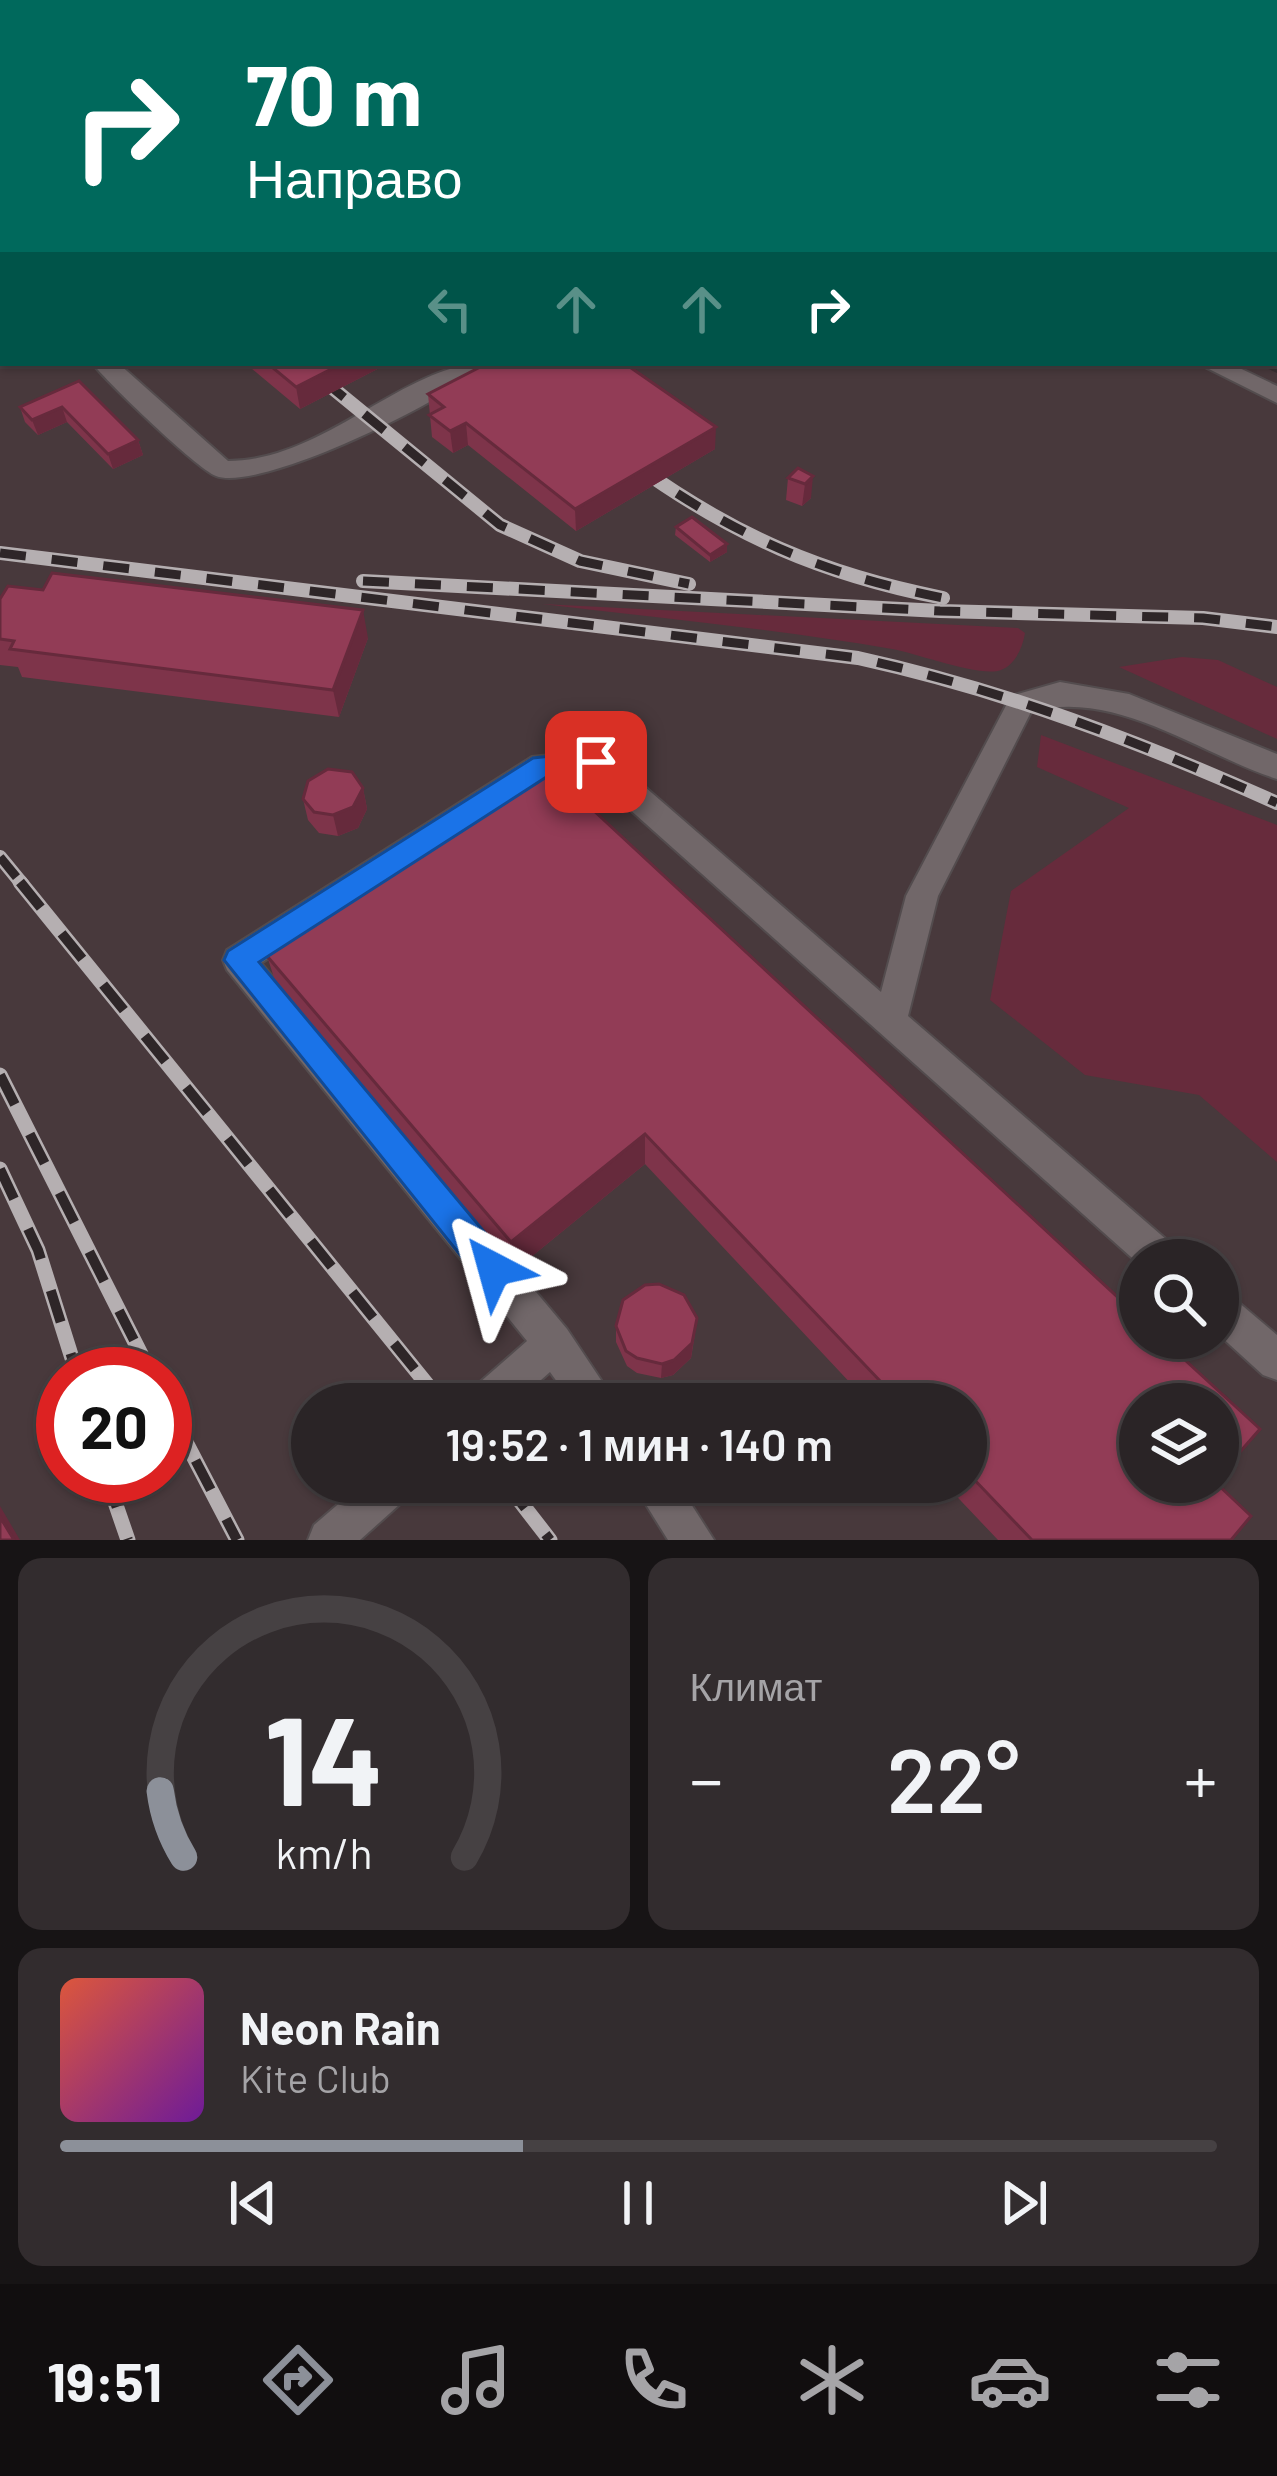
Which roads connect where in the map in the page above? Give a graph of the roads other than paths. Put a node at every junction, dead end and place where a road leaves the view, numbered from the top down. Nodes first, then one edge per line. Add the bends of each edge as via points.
1 (107, 366) edge
2 (470, 366) edge
3 (1215, 366) edge
4 (1277, 395) edge
5 (1277, 767) edge
6 (890, 1021) junction
7 (1138, 1239) edge
8 (1239, 1328) edge
9 (554, 1343) junction
10 (1277, 1361) edge
11 (508, 1383) edge
12 (582, 1383) edge
13 (371, 1503) edge
14 (667, 1503) edge
15 (329, 1540) edge
16 (693, 1540) edge

1 - 2 lane via 222,469 236,472 277,464
3 - 4 lane
5 - 6 lane via 1120,702 1060,693 1021,704 922,896
6 - 7 lane
6 - 9 lane via 596,762 543,765 238,960
8 - 10 lane
9 - 11 lane
9 - 12 lane
13 - 15 lane
14 - 16 lane

